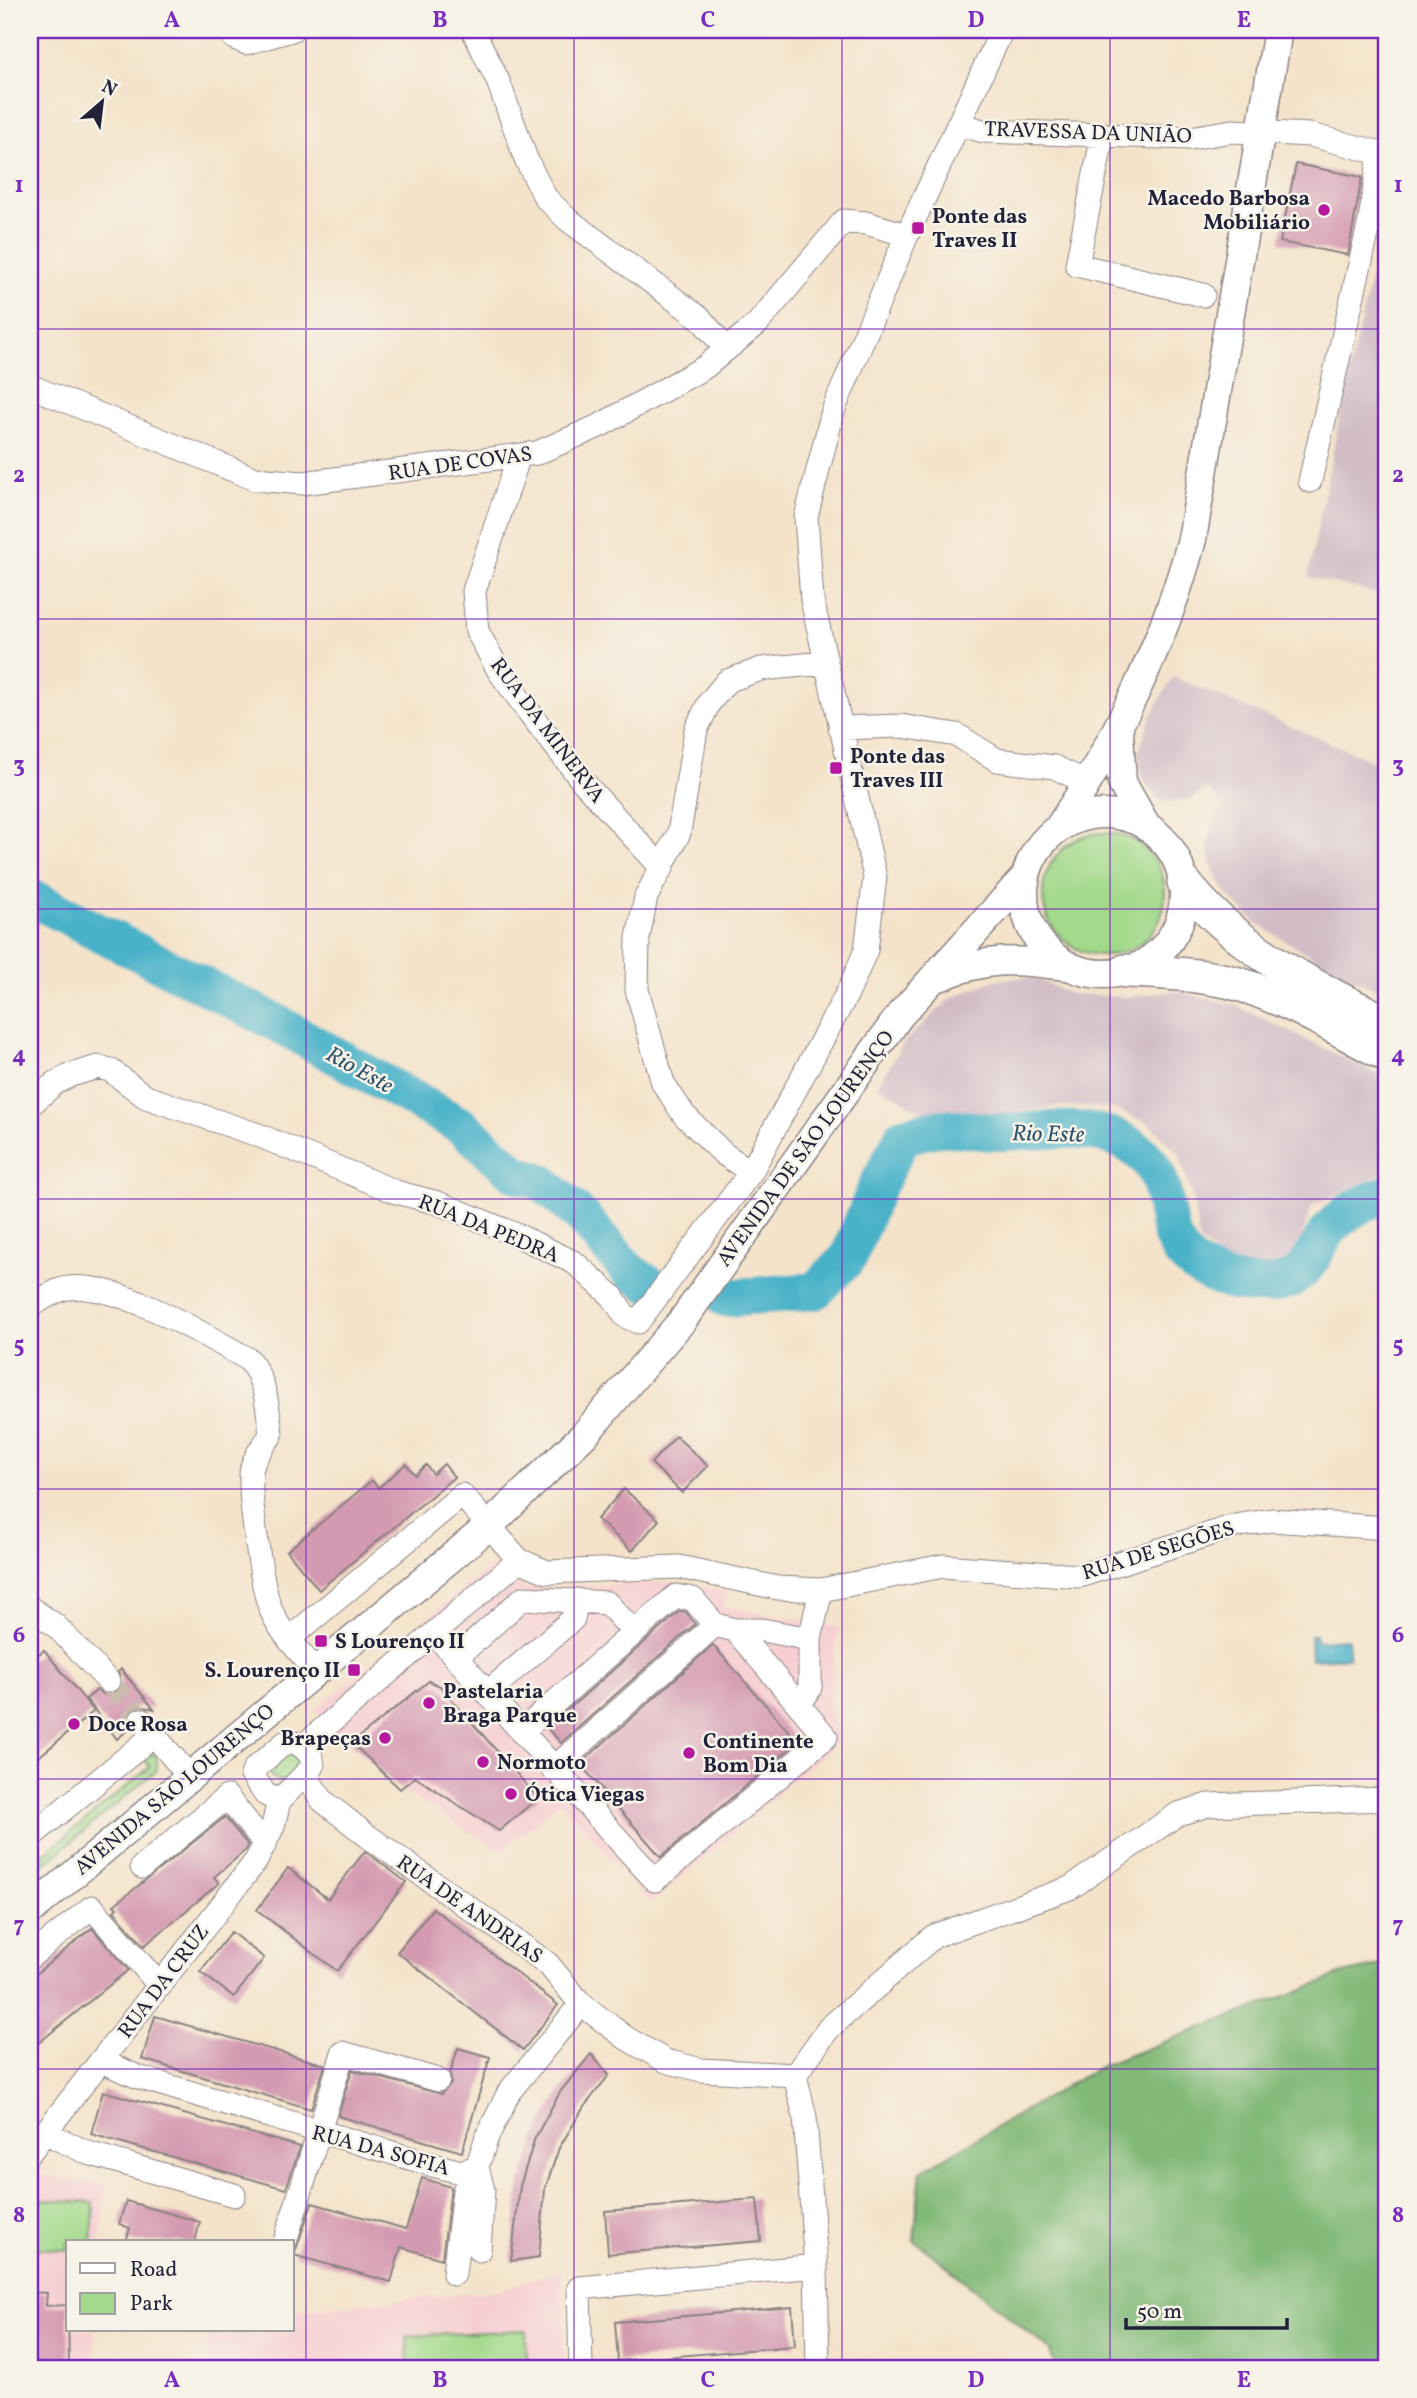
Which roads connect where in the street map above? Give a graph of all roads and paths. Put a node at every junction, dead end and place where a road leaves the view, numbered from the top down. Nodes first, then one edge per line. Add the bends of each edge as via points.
1 (292, 30) edge
2 (473, 30) edge
3 (1002, 30) edge
4 (1278, 30) edge
5 (234, 38) dead end
6 (958, 124) junction
7 (1103, 134) junction
8 (1260, 134) junction
9 (907, 235) junction
10 (1203, 295) dead end
11 (726, 349) junction
12 (30, 386) edge
13 (519, 456) junction
14 (1310, 481) dead end
15 (825, 663) junction
16 (1121, 718) junction
17 (840, 728) junction
18 (1088, 783) junction
19 (1147, 828) junction
20 (1058, 829) junction
21 (662, 867) junction
22 (1026, 876) junction
23 (1184, 882) junction
24 (1067, 965) junction
25 (1125, 971) junction
26 (933, 979) junction
27 (1387, 1023) edge
28 (1387, 1055) edge
29 (30, 1105) edge
30 (751, 1172) junction
31 (762, 1205) junction
32 (30, 1306) edge
33 (682, 1321) joint
34 (490, 1525) junction
35 (1387, 1528) edge
36 (519, 1560) junction
37 (821, 1590) junction
38 (577, 1600) junction
39 (30, 1608) edge
40 (725, 1627) junction
41 (633, 1631) junction
42 (435, 1634) junction
43 (289, 1639) junction
44 (810, 1639) junction
45 (456, 1658) junction
46 (316, 1671) junction
47 (108, 1681) tunnel mouth
48 (487, 1693) junction
49 (800, 1705) junction
50 (248, 1728) junction
51 (521, 1732) junction
52 (302, 1747) junction
53 (269, 1755) junction
54 (553, 1769) junction
55 (190, 1777) junction
56 (306, 1777) junction
57 (1387, 1799) edge
58 (279, 1801) junction
59 (30, 1838) edge
60 (265, 1844) junction
61 (142, 1867) dead end
62 (30, 1911) edge
63 (30, 1957) edge
64 (160, 1986) junction
65 (581, 2004) junction
66 (101, 2061) junction
67 (794, 2075) junction
68 (438, 2080) dead end
69 (46, 2133) junction
70 (320, 2133) junction
71 (30, 2152) edge
72 (477, 2167) junction
73 (234, 2195) dead end
74 (286, 2240) edge
75 (479, 2250) dead end
76 (816, 2266) junction
77 (454, 2274) dead end
78 (581, 2368) edge
79 (818, 2368) edge

1 - 5 street via 246,43
2 - 11 street via 545,197 567,219 701,319
3 - 6 street
4 - 8 main road, AVENIDA DE SÃO LOURENÇO
6 - 7 street, TRAVESSA DA UNIÃO via 983,131
6 - 9 street
7 - 8 street, TRAVESSA DA UNIÃO via 1190,138 1232,131
7 - 10 street via 1077,265
8 - 14 street, TRAVESSA DA UNIÃO via 1310,135 1380,153 1370,221
8 - 16 main road, AVENIDA DE SÃO LOURENÇO via 1183,576
9 - 11 street, RUA DE COVAS via 844,222 757,324
9 - 15 street via 833,411 806,517 812,600
11 - 13 street, RUA DE COVAS via 705,367 601,425 537,453
12 - 13 street, RUA DE COVAS via 255,479 303,483
13 - 21 street, RUA DA MINERVA via 474,591 477,631 499,671 584,783
15 - 17 street
15 - 21 street via 761,669 727,681 709,703 696,730 679,833
16 - 18 main road, AVENIDA DE SÃO LOURENÇO
16 - 19 main road, AVENIDA DE SÃO LOURENÇO via 1122,783
17 - 18 street via 901,726 957,735 998,760 1054,767
17 - 30 street via 875,877 866,950
18 - 20 main road, AVENIDA DE SÃO LOURENÇO
19 - 20 main road, AVENIDA DE SÃO LOURENÇO via 1124,816 1105,814 1087,816
19 - 23 main road, AVENIDA DE SÃO LOURENÇO via 1176,858
20 - 22 main road, AVENIDA DE SÃO LOURENÇO via 1042,844
21 - 30 street via 646,897 642,917 638,990 663,1083 684,1115 724,1154
22 - 24 main road, AVENIDA DE SÃO LOURENÇO via 1026,912 1032,930 1046,950
22 - 26 main road, AVENIDA DE SÃO LOURENÇO
23 - 25 main road, AVENIDA DE SÃO LOURENÇO via 1184,907 1176,931 1161,952
23 - 27 highway via 1225,928 1249,947
24 - 25 main road, AVENIDA DE SÃO LOURENÇO via 1091,974
24 - 26 main road, AVENIDA DE SÃO LOURENÇO via 1009,959 961,967
25 - 28 highway via 1192,974 1235,983
26 - 31 main road, AVENIDA DE SÃO LOURENÇO via 900,1015
29 - 30 street, RUA DA PEDRA via 55,1083 98,1067 120,1076 145,1097 258,1135 519,1236 575,1263 612,1296 625,1316 638,1322
30 - 31 street
31 - 33 main road, AVENIDA DE SÃO LOURENÇO
32 - 43 street via 65,1288 88,1287 117,1294 248,1359 257,1370 271,1434 255,1457 251,1503 271,1609
33 - 34 main road, AVENIDA SÃO LOURENÇO via 584,1436
34 - 36 street
34 - 43 street via 462,1494
34 - 46 main road, AVENIDA SÃO LOURENÇO
35 - 37 street, RUA DE SEGÕES via 1272,1520 1235,1526 1079,1576 943,1566
36 - 37 street, RUA DE SEGÕES via 547,1572 678,1567 778,1588
36 - 42 street
37 - 44 street
38 - 41 street via 607,1603
38 - 45 street via 523,1598
38 - 48 street via 573,1619
39 - 47 street via 55,1625
40 - 41 street via 693,1599 676,1596
40 - 44 street
40 - 49 street
40 - 54 street
41 - 51 street
42 - 45 street
42 - 52 street
43 - 46 street
44 - 49 street via 810,1688
45 - 48 street
46 - 50 main road, AVENIDA SÃO LOURENÇO
48 - 51 street
49 - 54 street via 826,1737 655,1880
50 - 53 street
50 - 55 main road, AVENIDA SÃO LOURENÇO
51 - 54 street
52 - 53 street via 286,1742
52 - 56 street via 313,1760
53 - 58 street via 252,1774 265,1794
55 - 59 street via 147,1727
55 - 62 main road, AVENIDA SÃO LOURENÇO
56 - 58 street
56 - 65 street, RUA DE ANDRIAS via 323,1801 369,1837 548,1964
57 - 67 street via 1208,1805 1178,1814 1070,1888 934,1936 829,2028
58 - 60 street, RUA DA CRUZ
60 - 61 street via 227,1797
60 - 64 street, RUA DA CRUZ
63 - 64 street via 92,1907
64 - 66 street, RUA DA CRUZ
65 - 67 street, RUA DE ANDRIAS via 666,2061 701,2070
65 - 72 street, RUA DA SOFIA via 509,2092
66 - 69 street, RUA DA CRUZ
66 - 70 street, RUA DA SOFIA via 138,2077
67 - 76 street via 805,2117
68 - 70 street via 343,2053
69 - 71 street, RUA DA CRUZ
69 - 73 street via 88,2153
70 - 72 street, RUA DA SOFIA via 461,2172
70 - 74 street
72 - 75 street via 483,2190
72 - 77 street via 464,2191
76 - 78 street via 579,2288
76 - 79 street

